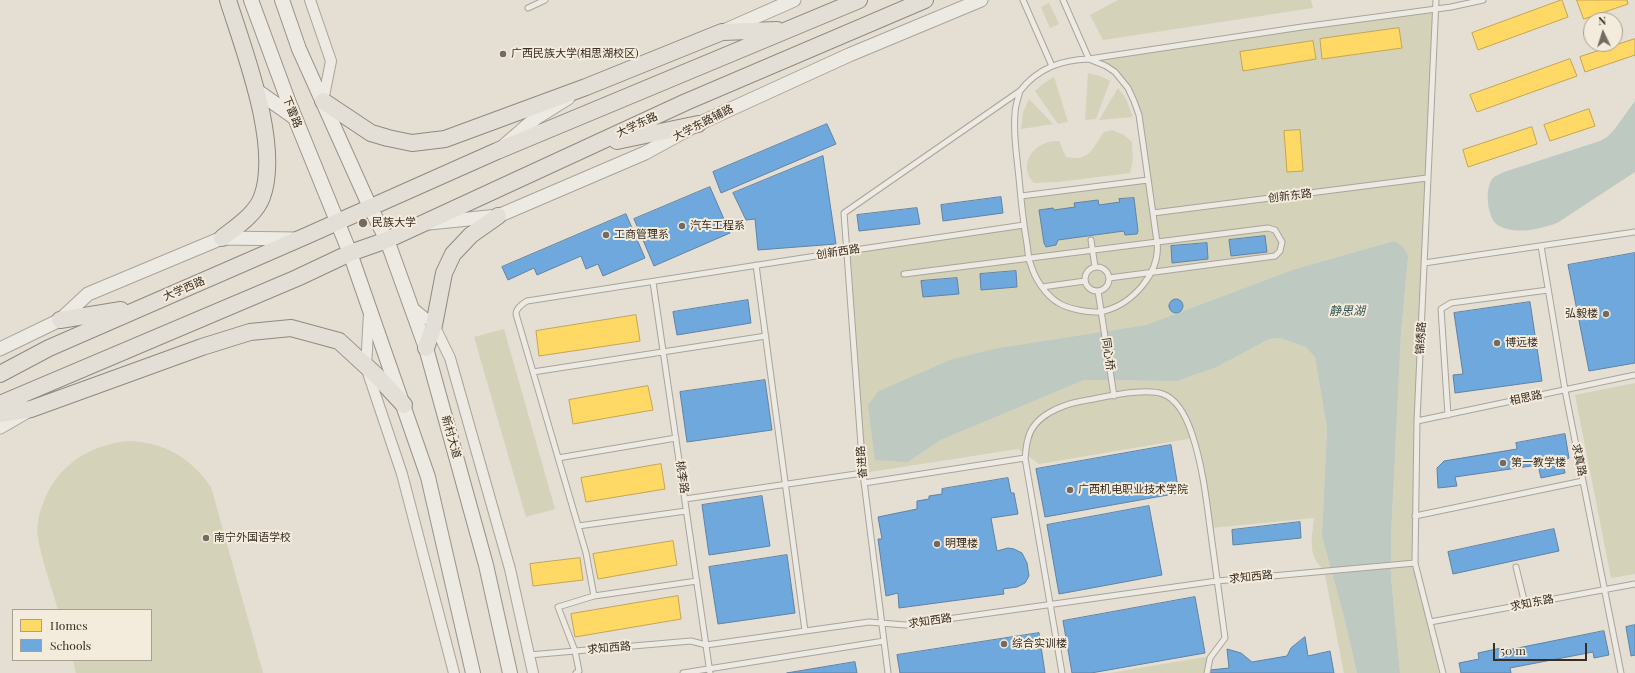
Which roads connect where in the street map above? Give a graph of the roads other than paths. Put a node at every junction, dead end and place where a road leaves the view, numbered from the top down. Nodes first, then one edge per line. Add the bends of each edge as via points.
1 (228, 0) edge
2 (251, 0) edge
3 (282, 0) edge
4 (310, 0) edge
5 (545, 0) edge
6 (794, 0) edge
7 (859, 0) edge
8 (923, 0) edge
9 (980, 0) edge
10 (1023, 0) edge
11 (1063, 0) edge
12 (1436, 0) edge
13 (1483, 0) edge
14 (528, 8) dead end
15 (1436, 10) junction
16 (787, 30) junction
17 (722, 32) junction
18 (1089, 59) junction
19 (1052, 66) junction
20 (586, 87) junction
21 (257, 91) junction
22 (1020, 91) junction
23 (323, 101) junction
24 (294, 117) junction
25 (698, 124) junction
26 (588, 147) junction
27 (497, 151) junction
28 (1427, 178) junction
29 (1148, 180) junction
30 (1021, 196) junction
31 (370, 207) junction
32 (1153, 213) junction
33 (498, 216) junction
34 (337, 222) junction
35 (420, 224) junction
36 (1024, 225) junction
37 (1635, 232) edge
38 (222, 238) junction
39 (300, 239) junction
40 (387, 240) junction
41 (1091, 240) dead end
42 (1157, 242) junction
43 (1541, 246) junction
44 (848, 251) junction
45 (1093, 251) junction
46 (350, 253) junction
47 (1029, 260) junction
48 (1424, 263) junction
49 (756, 265) junction
50 (1096, 267) junction
51 (1152, 272) junction
52 (904, 274) dead end
53 (1109, 278) junction
54 (1086, 281) junction
55 (653, 282) junction
56 (1042, 287) junction
57 (1548, 290) junction
58 (1098, 291) junction
59 (144, 306) junction
60 (411, 306) junction
61 (370, 308) junction
62 (1102, 312) junction
63 (60, 320) junction
64 (434, 325) junction
65 (163, 333) junction
66 (766, 336) junction
67 (426, 348) junction
68 (0, 349) edge
69 (663, 352) junction
70 (366, 366) junction
71 (533, 372) junction
72 (0, 374) edge
73 (1635, 375) edge
74 (97, 385) junction
75 (1565, 390) junction
76 (1114, 396) junction
77 (0, 404) edge
78 (404, 405) junction
79 (31, 409) junction
80 (0, 414) edge
81 (1448, 415) junction
82 (1417, 421) junction
83 (0, 427) edge
84 (676, 438) junction
85 (558, 458) junction
86 (1025, 458) junction
87 (862, 473) junction
88 (1583, 481) junction
89 (864, 483) junction
90 (785, 484) junction
91 (685, 499) junction
92 (686, 510) junction
93 (1415, 516) junction
94 (578, 526) junction
95 (1415, 563) junction
96 (1516, 567) dead end
97 (697, 581) junction
98 (1217, 581) junction
99 (1635, 584) edge
100 (1604, 589) junction
101 (594, 596) junction
102 (1049, 603) junction
103 (1525, 604) junction
104 (1430, 622) junction
105 (881, 623) junction
106 (805, 631) junction
107 (884, 641) junction
108 (706, 645) junction
109 (575, 651) junction
110 (530, 655) junction
111 (710, 671) edge
112 (454, 673) edge
113 (473, 673) edge
114 (510, 673) edge
115 (533, 673) edge
116 (576, 673) edge
117 (683, 673) edge
118 (888, 673) edge
119 (1062, 673) edge
120 (1206, 673) edge
121 (1443, 673) edge
122 (1621, 673) edge

1 - 21 main road
2 - 24 main road, 下雷路
3 - 23 main road via 299,49
4 - 23 street via 331,61
5 - 14 lane
6 - 17 street
7 - 16 main road
8 - 26 main road, 大学东路
9 - 25 street, 大学东路辅路 via 849,55
10 - 19 lane
11 - 18 lane
12 - 15 lane, 锦绣路
13 - 15 lane
15 - 18 lane via 1302,26
15 - 28 lane, 锦绣路
16 - 17 main road
16 - 27 main road
17 - 20 main road
18 - 19 lane
18 - 29 lane via 1115,72 1128,88 1139,115
19 - 22 lane via 1034,75
20 - 23 main road via 445,139 412,143 371,133
20 - 27 street via 536,118
21 - 24 main road
21 - 38 main road via 268,164 262,198 246,220
22 - 30 lane via 1015,121
22 - 44 lane, 奋进路 via 844,213
23 - 31 main road
24 - 34 main road, 下雷路
25 - 26 main road
25 - 33 street, 大学东路辅路 via 645,153
26 - 35 main road, 大学东路
27 - 31 main road
28 - 32 lane, 创新东路
28 - 48 lane, 锦绣路
29 - 30 lane
29 - 32 lane
30 - 36 lane
31 - 34 main road, 大学西路
31 - 40 main road, 新村大道
32 - 42 lane
33 - 35 street, 大学东路辅路
33 - 64 main road via 471,235 452,254 444,274
34 - 39 main road, 大学西路
34 - 46 main road
35 - 40 main road, 大学东路
36 - 44 lane, 创新西路
36 - 47 lane
37 - 43 lane
38 - 39 street
38 - 63 street via 88,294
39 - 59 main road, 大学西路
40 - 46 main road, 大学东路
40 - 60 main road, 新村大道
41 - 45 lane
42 - 45 lane
42 - 51 lane
42 - 51 lane via 1271,228 1278,233 1282,244 1275,256
43 - 48 lane
43 - 57 lane, 求真路
44 - 49 lane, 创新西路
44 - 87 lane, 奋进路
45 - 47 lane
45 - 50 lane
46 - 61 main road
46 - 65 main road via 297,278
47 - 52 lane
47 - 56 lane
48 - 82 lane, 锦绣路
49 - 55 lane, 创新西路
49 - 66 lane
50 - 53 lane via 1105,270
50 - 54 lane via 1088,272
51 - 53 lane
51 - 62 lane via 1133,295 1121,304
53 - 58 lane via 1106,287
54 - 56 lane
54 - 58 lane via 1088,287
55 - 69 lane, 桃李路
55 - 71 lane, 创新西路 via 523,304 516,310 516,314
56 - 62 lane via 1057,302 1068,307
57 - 75 lane, 求真路
57 - 81 lane via 1452,303 1441,309
58 - 62 lane, 同心桥
59 - 63 main road
59 - 72 main road, 大学西路 via 49,348
60 - 64 street
60 - 67 main road, 新村大道
61 - 70 street
61 - 78 main road
62 - 76 lane, 同心桥
63 - 68 street
64 - 67 main road
64 - 110 street via 450,358 490,493
65 - 74 main road
65 - 77 main road
66 - 69 lane
66 - 90 lane
67 - 114 main road, 新村大道 via 486,565
69 - 71 lane
69 - 84 lane, 桃李路
70 - 74 main road via 339,341 291,328 250,332
70 - 78 main road
70 - 112 street via 402,474
71 - 85 lane
73 - 75 lane, 相思路
74 - 79 main road
75 - 81 lane, 相思路
75 - 88 lane, 求真路
76 - 86 lane via 1068,405 1044,416 1033,427 1028,438
76 - 98 lane via 1150,392 1163,394 1172,399 1181,411 1192,435 1204,482
78 - 113 main road via 428,477
79 - 80 main road
79 - 83 street
81 - 82 lane, 相思路
82 - 93 lane, 锦绣路
84 - 85 lane
84 - 91 lane, 桃李路
85 - 94 lane
86 - 89 lane
86 - 102 lane
87 - 89 lane, 奋进路
87 - 90 lane
88 - 93 lane
88 - 100 lane, 求真路
89 - 105 lane, 奋进路
90 - 91 lane
90 - 106 lane
91 - 92 lane, 桃李路
92 - 94 lane
92 - 97 lane, 桃李路
93 - 95 lane, 锦绣路
94 - 101 lane
95 - 98 lane, 求知西路
95 - 104 lane, 锦绣路
96 - 103 lane
97 - 101 lane
97 - 108 lane, 桃李路
98 - 102 lane, 求知西路
98 - 120 lane via 1225,638 1210,658
99 - 100 lane, 求知东路
100 - 103 lane, 求知东路
100 - 122 lane, 求真路
101 - 109 lane via 558,607
102 - 105 lane, 求知西路 via 905,625
102 - 119 lane
103 - 104 lane, 求知东路
104 - 121 lane, 锦绣路
105 - 106 lane, 求知西路 via 869,622
105 - 107 lane, 奋进路
106 - 108 lane, 求知西路
107 - 111 lane
107 - 118 lane, 奋进路
108 - 109 lane, 求知西路 via 691,641
108 - 111 lane, 桃李路
109 - 110 lane, 求知西路
109 - 116 lane via 579,671
110 - 115 street
111 - 117 lane

